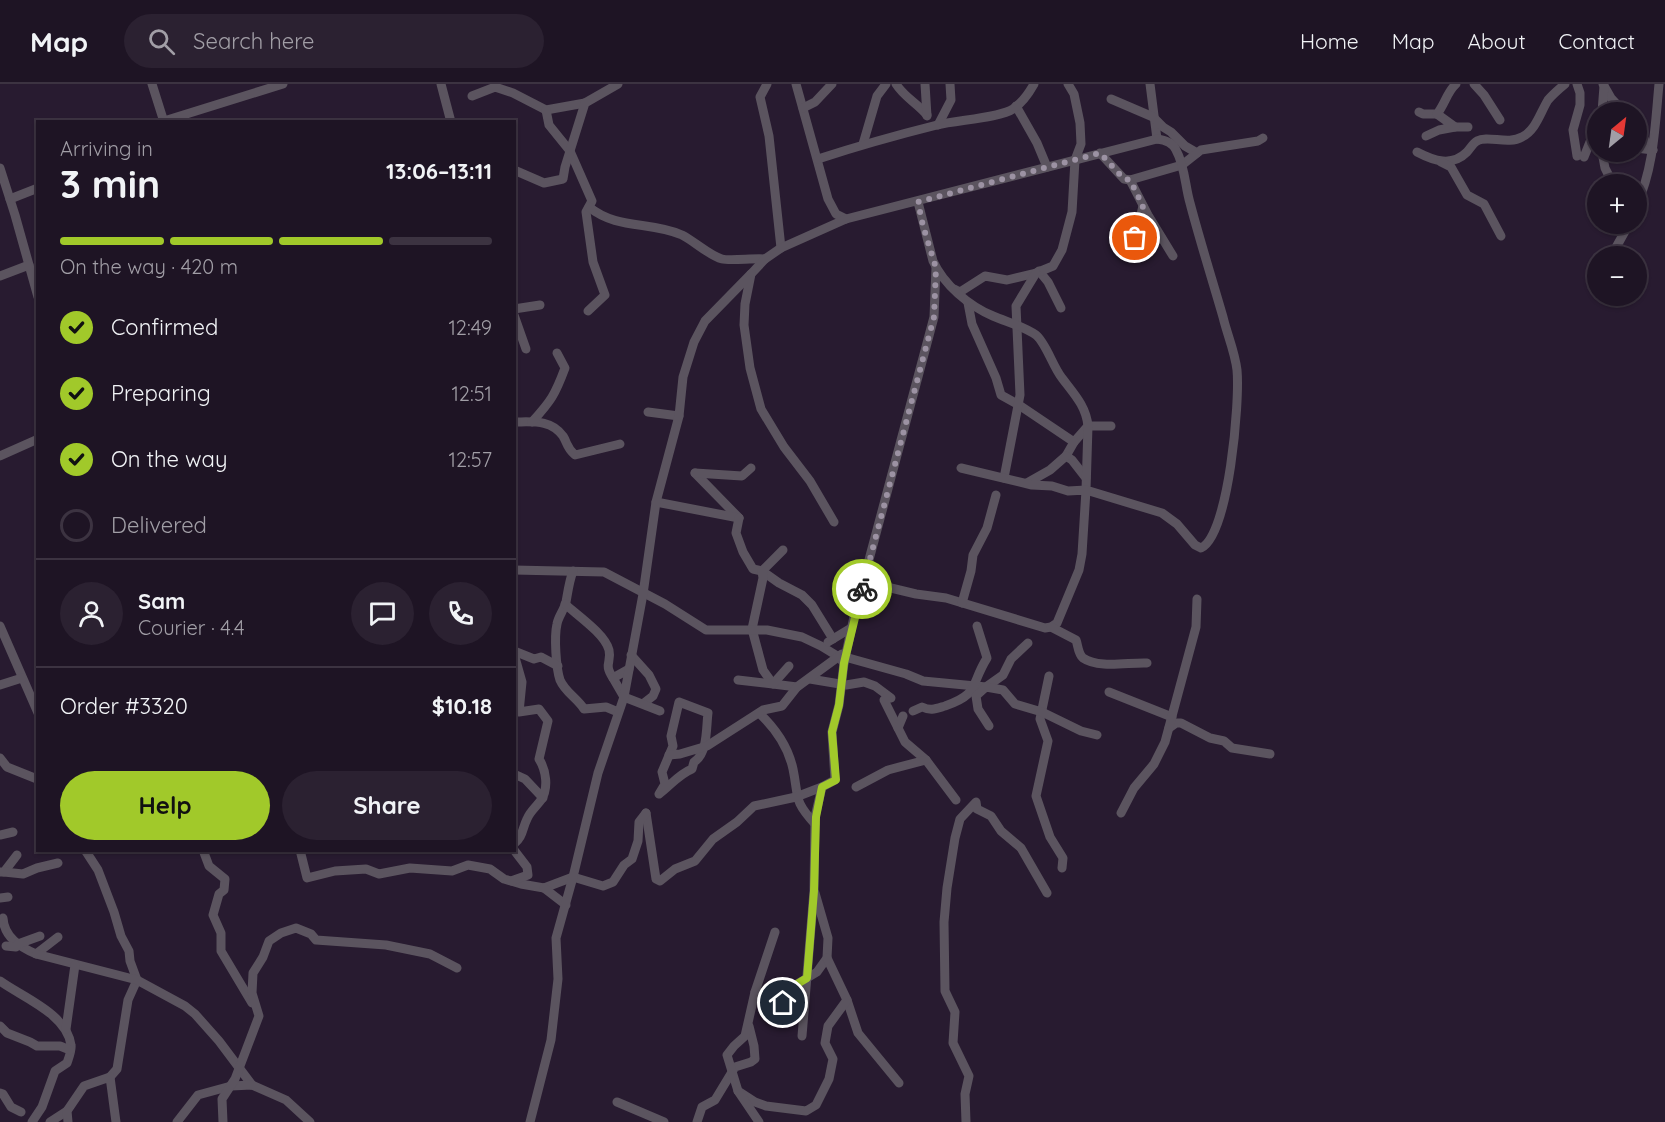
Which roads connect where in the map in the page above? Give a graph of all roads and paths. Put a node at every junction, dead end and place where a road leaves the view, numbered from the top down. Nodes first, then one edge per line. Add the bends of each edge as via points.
1 (152, 84) edge
2 (283, 84) edge
3 (441, 84) edge
4 (618, 84) edge
5 (767, 84) edge
6 (796, 84) edge
7 (832, 84) edge
8 (886, 84) edge
9 (896, 84) edge
10 (925, 84) edge
11 (950, 84) edge
12 (1034, 84) edge
13 (1068, 84) edge
14 (1150, 84) edge
15 (1456, 84) edge
16 (1474, 84) edge
17 (1565, 84) edge
18 (1577, 84) edge
19 (1659, 84) edge
20 (1603, 85) edge
21 (472, 96) dead end
22 (1111, 99) dead end
23 (1602, 102) edge
24 (1615, 102) edge
25 (585, 103) junction
26 (1016, 106) junction
27 (803, 108) junction
28 (546, 110) junction
29 (1419, 112) dead end
30 (1437, 114) junction
31 (927, 115) junction
32 (1154, 117) junction
33 (164, 120) edge
34 (167, 120) edge
35 (450, 120) edge
36 (1500, 120) dead end
37 (935, 126) junction
38 (1455, 127) junction
39 (1468, 127) dead end
40 (1426, 136) dead end
41 (1263, 138) dead end
42 (1157, 139) junction
43 (1647, 143) edge
44 (863, 144) junction
45 (1587, 147) edge
46 (1647, 149) edge
47 (1653, 150) junction
48 (570, 151) junction
49 (1417, 152) dead end
50 (1100, 153) junction
51 (1197, 153) junction
52 (818, 159) junction
53 (1075, 160) junction
54 (1439, 161) junction
55 (1182, 165) junction
56 (1047, 167) junction
57 (0, 168) edge
58 (516, 171) edge
59 (1647, 179) edge
60 (1130, 180) junction
61 (36, 189) edge
62 (10, 199) junction
63 (918, 202) junction
64 (1143, 206) junction
65 (589, 207) junction
66 (846, 219) junction
67 (1501, 236) dead end
68 (781, 248) junction
69 (1131, 255) dead end
70 (1173, 256) dead end
71 (765, 259) junction
72 (29, 265) junction
73 (936, 268) junction
74 (1037, 272) junction
75 (751, 274) junction
76 (0, 276) edge
77 (35, 280) edge
78 (952, 288) junction
79 (968, 303) junction
80 (540, 305) dead end
81 (1061, 308) dead end
82 (516, 309) edge
83 (588, 311) dead end
84 (516, 321) edge
85 (1018, 326) junction
86 (526, 349) dead end
87 (557, 353) dead end
88 (1019, 405) junction
89 (542, 410) junction
90 (648, 412) dead end
91 (679, 416) junction
92 (516, 422) edge
93 (532, 422) junction
94 (546, 423) junction
95 (1088, 426) junction
96 (1111, 426) dead end
97 (36, 440) edge
98 (1074, 442) junction
99 (620, 444) dead end
100 (0, 456) edge
101 (1066, 456) junction
102 (751, 468) dead end
103 (960, 468) dead end
104 (1004, 478) junction
105 (1086, 478) junction
106 (1027, 483) junction
107 (1086, 490) junction
108 (996, 495) dead end
109 (656, 502) junction
110 (739, 518) junction
111 (834, 522) dead end
112 (783, 550) dead end
113 (516, 570) edge
114 (573, 571) junction
115 (762, 571) junction
116 (870, 583) dead end
117 (643, 594) junction
118 (1197, 599) dead end
119 (962, 603) junction
120 (566, 604) junction
121 (0, 626) edge
122 (977, 626) dead end
123 (1052, 627) junction
124 (851, 628) junction
125 (752, 629) junction
126 (833, 639) junction
127 (1028, 643) dead end
128 (821, 646) junction
129 (516, 654) edge
130 (631, 655) junction
131 (843, 657) junction
132 (516, 660) edge
133 (1147, 663) dead end
134 (558, 666) junction
135 (789, 666) dead end
136 (629, 669) junction
137 (1049, 676) dead end
138 (22, 678) junction
139 (613, 678) junction
140 (810, 679) junction
141 (738, 680) dead end
142 (841, 683) junction
143 (773, 684) junction
144 (0, 685) edge
145 (974, 685) junction
146 (798, 687) junction
147 (986, 687) junction
148 (1109, 692) dead end
149 (624, 697) junction
150 (644, 703) junction
151 (36, 709) edge
152 (660, 711) dead end
153 (913, 711) dead end
154 (618, 712) junction
155 (1042, 712) junction
156 (759, 713) junction
157 (903, 716) dead end
158 (1172, 717) junction
159 (989, 726) dead end
160 (898, 728) junction
161 (1169, 728) junction
162 (1097, 735) dead end
163 (703, 748) junction
164 (1270, 754) dead end
165 (669, 755) junction
166 (0, 758) edge
167 (926, 760) junction
168 (516, 775) edge
169 (36, 779) edge
170 (822, 787) junction
171 (856, 787) dead end
172 (796, 796) junction
173 (543, 798) junction
174 (956, 800) dead end
175 (1121, 813) dead end
176 (815, 824) junction
177 (13, 832) dead end
178 (0, 835) edge
179 (516, 842) edge
180 (87, 852) edge
181 (204, 852) edge
182 (300, 852) edge
183 (516, 852) edge
184 (17, 855) dead end
185 (57, 863) dead end
186 (1062, 868) dead end
187 (2, 872) edge
188 (573, 878) junction
189 (511, 881) junction
190 (544, 888) junction
191 (814, 891) junction
192 (1047, 893) dead end
193 (566, 905) junction
194 (1, 918) edge
195 (775, 932) dead end
196 (40, 936) dead end
197 (58, 937) dead end
198 (18, 944) junction
199 (6, 946) dead end
200 (36, 954) junction
201 (827, 958) junction
202 (75, 965) junction
203 (457, 968) dead end
204 (807, 978) junction
205 (137, 980) junction
206 (0, 981) edge
207 (755, 992) junction
208 (847, 1000) junction
209 (259, 1016) junction
210 (747, 1021) junction
211 (0, 1026) edge
212 (66, 1029) junction
213 (802, 1036) dead end
214 (70, 1050) junction
215 (239, 1066) junction
216 (733, 1070) junction
217 (110, 1077) junction
218 (899, 1083) dead end
219 (252, 1085) junction
220 (231, 1086) junction
221 (738, 1091) junction
222 (3, 1096) edge
223 (617, 1102) dead end
224 (0, 1110) edge
225 (67, 1111) junction
226 (21, 1112) dead end
227 (32, 1122) edge
228 (50, 1122) edge
229 (68, 1122) edge
230 (116, 1122) edge
231 (177, 1122) edge
232 (223, 1122) edge
233 (310, 1122) edge
234 (530, 1122) edge
235 (664, 1122) edge
236 (697, 1122) edge
237 (759, 1122) edge
238 (966, 1122) edge

1 - 33 street
2 - 34 street
3 - 35 street
4 - 25 street
5 - 68 street via 760,97 770,136
6 - 27 street
7 - 27 street via 815,102
8 - 44 street via 877,96
9 - 31 street
10 - 31 street
11 - 37 street via 951,100
12 - 26 street
13 - 53 street via 1080,123 1081,144
14 - 32 street
15 - 30 street
16 - 36 street
17 - 54 street via 1549,99 1532,130 1521,138 1476,141 1460,158
18 - 45 street via 1580,105 1573,130 1581,157
19 - 47 street
20 - 23 street
20 - 24 street
21 - 28 street via 495,87
22 - 32 street
25 - 28 street
25 - 48 street
26 - 37 street via 1000,114
26 - 56 street
27 - 52 street
28 - 48 street via 549,124
29 - 30 street
30 - 38 street
31 - 37 street
32 - 42 street
32 - 51 street
37 - 44 street
38 - 39 street
38 - 40 street
41 - 51 street
42 - 50 street
42 - 55 street via 1174,147
43 - 47 street
44 - 52 street
46 - 47 street
47 - 59 street
48 - 58 street via 562,179 544,183
48 - 65 street via 592,201
49 - 54 street
50 - 53 street
50 - 60 street via 1124,179
51 - 55 street
52 - 66 street via 828,199 836,214
53 - 56 street
53 - 74 street via 1072,212 1062,250 1053,266
54 - 67 street via 1451,166 1467,195 1484,204
55 - 60 street
55 - 107 street via 1237,370 1235,425 1215,533 1201,548 1162,513
56 - 63 street
57 - 62 street
60 - 64 street
61 - 62 street
62 - 72 street
63 - 66 street
63 - 73 street
64 - 69 street
64 - 70 street
65 - 71 street via 601,217 662,228 683,236 723,259
65 - 83 street via 586,212 593,262 605,295
66 - 68 street
68 - 71 street
71 - 75 street
72 - 76 street
72 - 77 street
73 - 78 street
73 - 124 street via 934,317
74 - 78 street via 1007,280 985,276 960,292
74 - 81 street via 1048,282
74 - 85 street via 1016,306
75 - 91 street via 711,312 699,332 683,377
75 - 111 street via 744,325 761,409
78 - 79 street
79 - 85 street
79 - 88 street via 972,324 999,391 1005,399
80 - 82 street
84 - 86 street
85 - 88 street
85 - 95 street via 1041,340 1055,369 1079,399
87 - 89 street via 565,368 554,397
88 - 98 street
88 - 104 street
89 - 93 street
89 - 94 street
90 - 91 street
91 - 109 street
92 - 93 street
93 - 94 street
94 - 99 street via 564,437 567,448 575,455
95 - 96 street
95 - 98 street
95 - 105 street
97 - 100 street
98 - 101 street
101 - 105 street
101 - 106 street
102 - 110 street via 742,476 695,473
103 - 104 street
104 - 106 street
105 - 107 street
106 - 107 street via 1068,491
107 - 123 street via 1083,554 1060,619
108 - 119 street via 987,528 973,555
109 - 110 street
109 - 117 street
110 - 115 street via 736,533 743,552 753,569
112 - 115 street
113 - 114 street
114 - 117 street via 607,573
114 - 120 street
115 - 125 street
115 - 126 street via 802,594
116 - 119 street
117 - 125 street via 706,630
117 - 130 street
118 - 158 street via 1196,627
119 - 123 street
120 - 134 street via 556,625
120 - 139 street via 599,634 609,651 607,668
121 - 138 street
122 - 145 street via 987,658
123 - 133 street via 1076,640 1083,658 1112,665
124 - 126 street
124 - 131 street
125 - 128 street via 802,637
125 - 143 street via 763,670
126 - 128 street
127 - 147 street via 1011,659 1003,675
128 - 131 street
129 - 134 street via 541,657
130 - 136 street
130 - 150 street via 650,675 656,689
131 - 140 street
131 - 142 street
131 - 145 street via 923,681
132 - 173 street via 522,682 519,712 539,709 548,721 539,759 545,769
134 - 154 street via 560,681 584,709 606,706
135 - 143 street
136 - 139 street
136 - 149 street
137 - 155 street
138 - 144 street
138 - 151 street
139 - 149 street
140 - 142 street
140 - 146 street
141 - 143 street
142 - 160 street via 864,682 887,694 891,699 884,700
142 - 170 street via 832,737 836,780
143 - 146 street
145 - 147 street
145 - 153 street via 962,700 930,711 922,707
146 - 156 street via 782,706
147 - 155 street via 1003,690 1015,704
147 - 159 street via 976,696 978,709
148 - 158 street
149 - 150 street
149 - 154 street
150 - 152 street
154 - 188 street via 598,772
155 - 162 street
155 - 186 street via 1048,741 1036,796 1050,837 1063,858
156 - 163 street
156 - 172 street via 775,728 784,745 793,768
157 - 160 street
158 - 161 street
160 - 167 street via 905,742
161 - 164 street via 1181,723 1232,748
161 - 175 street via 1154,764 1134,788
163 - 165 street
163 - 165 street via 692,769 659,794 665,783 662,771
163 - 165 street via 708,713 679,702
166 - 169 street via 7,767
167 - 171 street via 888,770
167 - 174 street
168 - 173 street
170 - 172 street
170 - 176 street
172 - 176 street
172 - 188 street via 752,807 695,861 676,868 660,881 656,879 644,813 633,856 613,882 598,886
173 - 179 street via 527,816
176 - 191 street
177 - 178 street
180 - 205 street via 98,870
181 - 209 street via 209,867 225,879 213,915 221,933 221,951
182 - 189 street via 306,878 366,869 379,873 410,868 452,871 468,864 490,869
183 - 189 street via 528,875
184 - 187 street
185 - 187 street via 23,874
188 - 190 street
188 - 193 street
189 - 190 street
190 - 193 street
191 - 201 street via 828,938
191 - 204 street
192 - 238 street via 1021,848 991,816 977,809 976,802 960,819 944,922 945,991 955,1012 953,1043 969,1076
193 - 234 street via 556,941 558,973 551,1040
194 - 198 street via 8,935
195 - 207 street
196 - 198 street
197 - 200 street
198 - 199 street
198 - 200 street
200 - 202 street
201 - 204 street
201 - 208 street
202 - 205 street
202 - 212 street
203 - 209 street via 430,954 386,945 316,940 296,928 269,941 253,973 252,993
204 - 207 street via 792,987 784,1002 768,1017
204 - 213 street
205 - 215 street via 186,1006
205 - 217 street via 128,1000 117,1069
206 - 212 street via 57,1018
207 - 210 street
208 - 218 street via 858,1033
208 - 221 street via 828,1026 825,1043 833,1059 829,1079 816,1105 806,1111 766,1106
209 - 215 street
210 - 216 street via 745,1036 728,1055
210 - 216 street via 755,1059
211 - 214 street via 7,1034 37,1046
212 - 214 street
214 - 227 street via 67,1063 55,1071
215 - 219 street
215 - 220 street
216 - 221 street
216 - 236 street via 715,1100 702,1107
217 - 225 street via 84,1086
217 - 230 street
219 - 220 street
219 - 233 street via 285,1100
220 - 231 street via 198,1095
220 - 232 street via 222,1101
221 - 237 street
222 - 224 street
222 - 226 street
223 - 235 street
225 - 228 street
225 - 229 street

